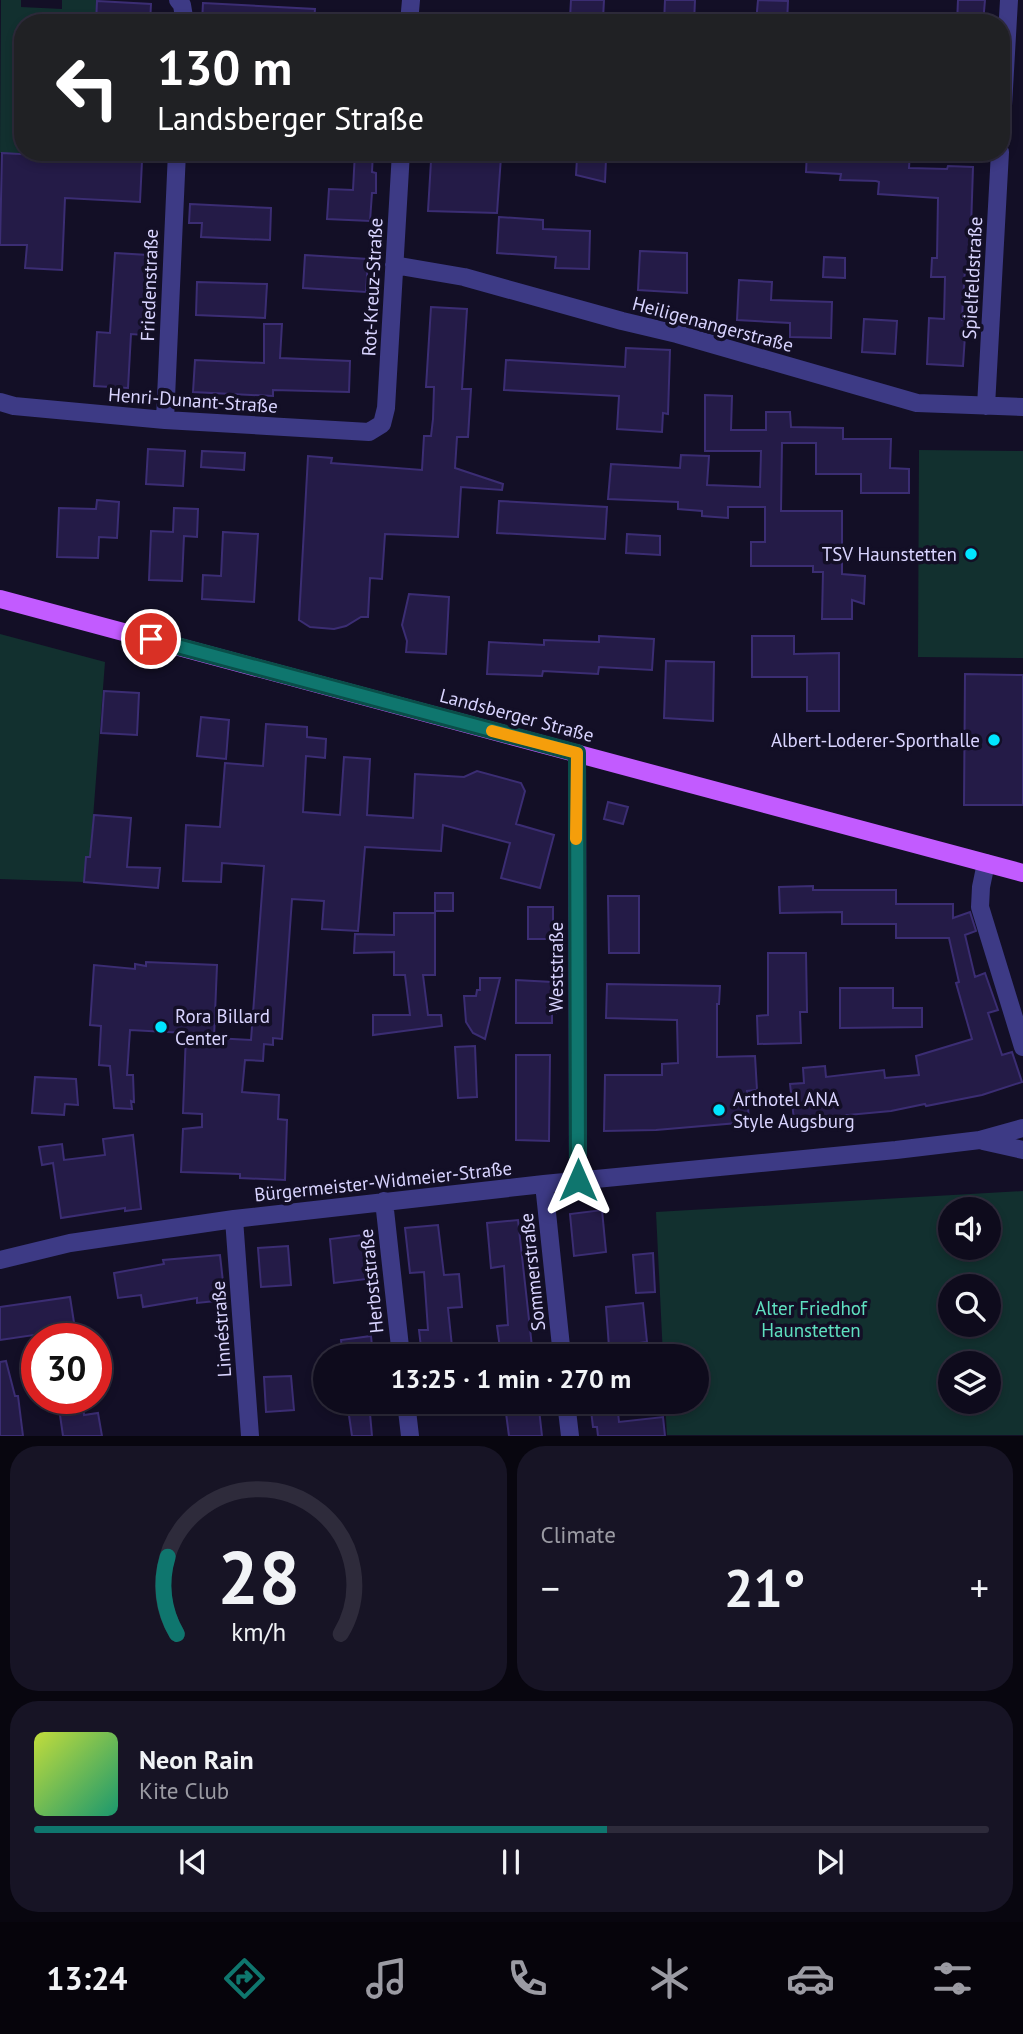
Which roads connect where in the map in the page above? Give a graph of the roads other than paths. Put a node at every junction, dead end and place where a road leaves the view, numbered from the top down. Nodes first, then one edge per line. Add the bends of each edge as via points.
1 (177, 161) edge
2 (400, 161) edge
3 (1000, 161) edge
4 (394, 265) junction
5 (0, 402) edge
6 (986, 406) junction
7 (1023, 407) edge
8 (165, 420) junction
9 (382, 424) joint
10 (0, 599) edge
11 (577, 753) junction
12 (986, 863) junction
13 (1023, 873) edge
14 (1023, 1047) edge
15 (1023, 1128) edge
16 (979, 1140) junction
17 (1023, 1150) edge
18 (578, 1180) junction
19 (544, 1184) junction
20 (384, 1201) junction
21 (234, 1219) junction
22 (0, 1260) edge
23 (400, 1344) edge
24 (561, 1344) edge
25 (407, 1414) edge
26 (567, 1414) edge
27 (250, 1436) edge
28 (410, 1436) edge
29 (570, 1436) edge

1 - 8 street, Friedenstraße
2 - 4 street, Rot-Kreuz-Straße
3 - 6 street, Spielfeldstraße
4 - 6 street, Heiligenangerstraße via 464,278 677,334 917,403
4 - 9 street, Rot-Kreuz-Straße
5 - 8 street, Henri-Dunant-Straße
6 - 7 street, Heiligenangerstraße
8 - 9 street, Henri-Dunant-Straße via 369,432
10 - 11 main road, Landsberger Straße
11 - 12 main road, Landsberger Straße
11 - 18 street, Weststraße
12 - 13 main road, Landsberger Straße
12 - 14 street via 980,907
15 - 16 street, Bürgermeister-Widmeier-Straße
16 - 17 street
16 - 18 street, Bürgermeister-Widmeier-Straße
18 - 19 street, Bürgermeister-Widmeier-Straße
19 - 20 street, Bürgermeister-Widmeier-Straße
19 - 24 street, Sommerstraße
20 - 21 street, Bürgermeister-Widmeier-Straße
20 - 23 street, Herbststraße
21 - 22 street, Bürgermeister-Widmeier-Straße via 71,1243
21 - 27 street, Linnéstraße
25 - 28 street
26 - 29 street

